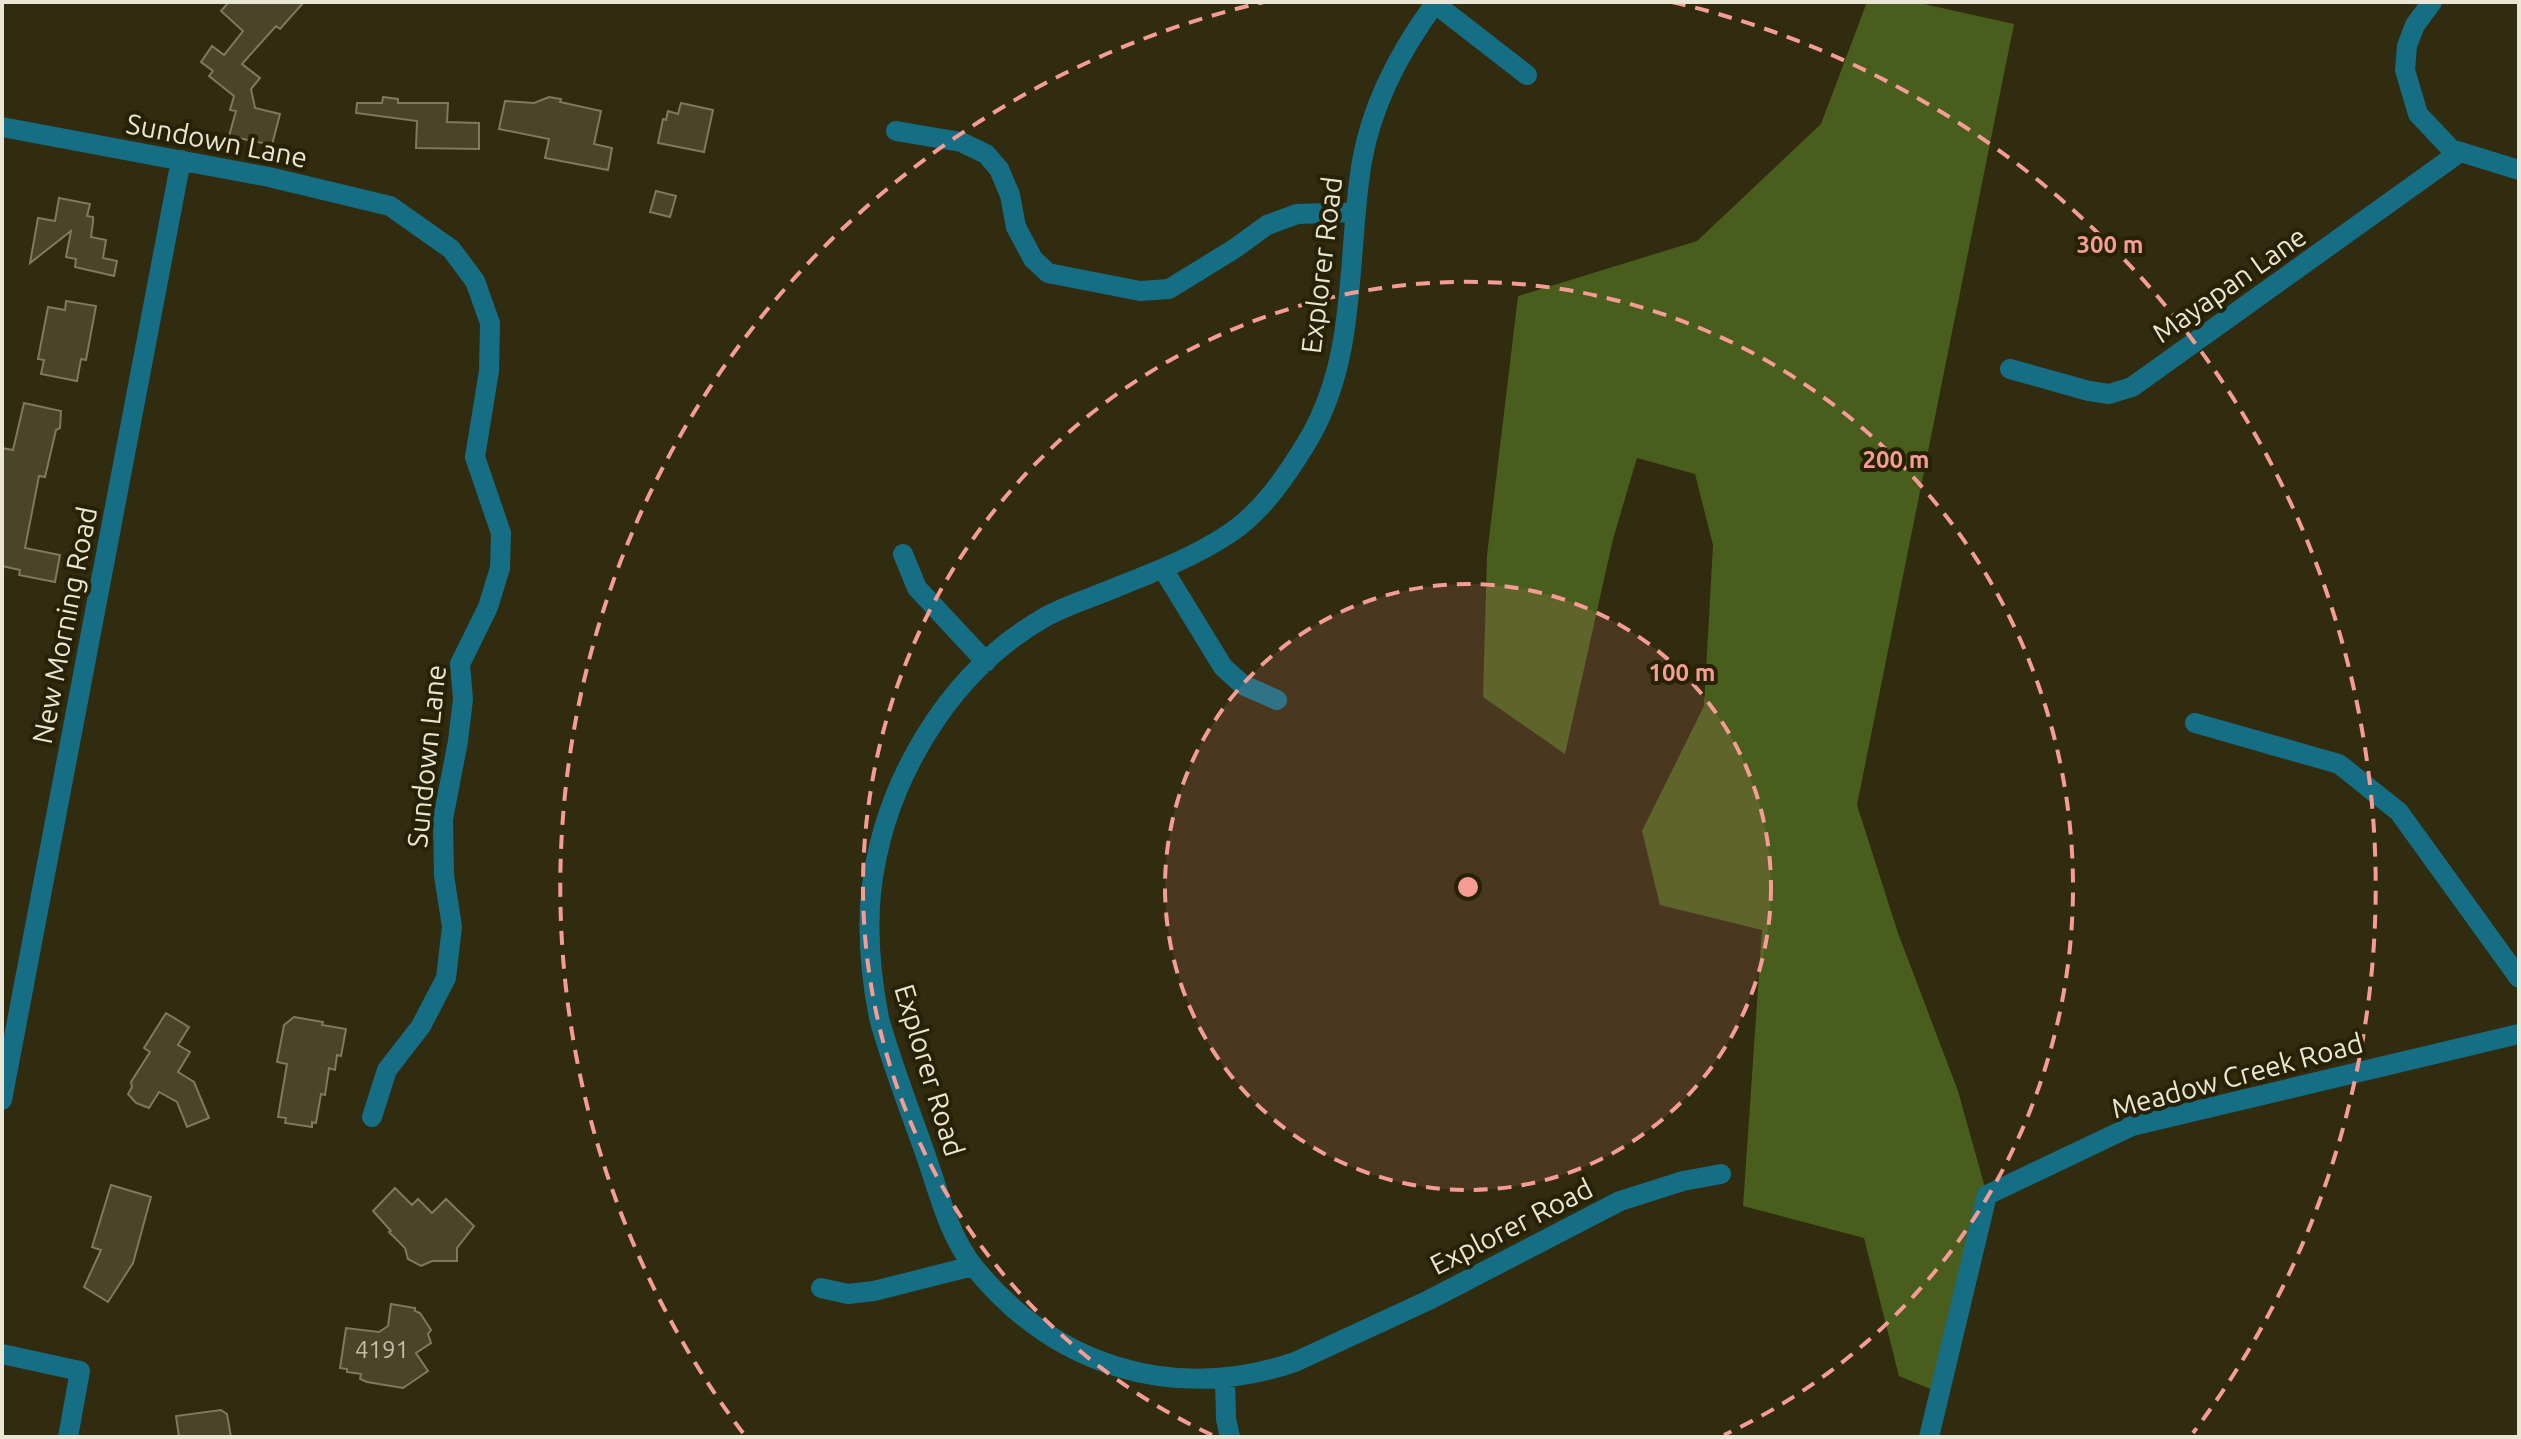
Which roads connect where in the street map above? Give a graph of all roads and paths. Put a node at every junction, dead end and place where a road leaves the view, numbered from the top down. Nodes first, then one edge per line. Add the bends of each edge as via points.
1 (1435, 2) edge
2 (2432, 2) edge
3 (1527, 75) dead end
4 (2, 127) edge
5 (896, 131) dead end
6 (2460, 152) junction
7 (181, 160) junction
8 (2519, 170) edge
9 (1356, 212) junction
10 (2010, 369) dead end
11 (903, 554) dead end
12 (1163, 569) junction
13 (986, 662) junction
14 (1277, 700) dead end
15 (2195, 723) dead end
16 (2519, 978) edge
17 (2519, 1034) edge
18 (2, 1100) edge
19 (372, 1117) dead end
20 (1721, 1174) dead end
21 (973, 1266) junction
22 (821, 1288) dead end
23 (2, 1354) edge
24 (1225, 1379) junction
25 (68, 1437) edge
26 (1230, 1437) edge
27 (1929, 1437) edge

1 - 3 street
1 - 9 street, Explorer Road via 1377,106 1362,158
2 - 6 street via 2415,25 2405,70 2418,114
4 - 7 street, Sundown Lane
5 - 9 street via 961,142 986,154 1010,195 1016,227 1033,259 1048,273 1140,291 1169,289 1267,225 1297,214
6 - 8 street
6 - 10 street, Mayapan Lane via 2132,387 2109,394
7 - 18 street, New Morning Road
7 - 19 street, Sundown Lane via 390,206 451,249 475,281 490,323 489,371 475,457 501,533 500,568 460,664 463,699 443,819 452,927 446,978 421,1026 387,1070
9 - 12 street, Explorer Road via 1342,352 1309,438 1274,489 1231,533
11 - 13 street via 917,588
12 - 13 street, Explorer Road via 1050,614
12 - 14 street via 1223,667 1243,685
13 - 21 street, Explorer Road via 942,712 899,788 876,861 870,926 873,988 888,1048 951,1227
15 - 16 street via 2339,764 2353,774 2399,812
17 - 27 street, Meadow Creek Road via 2132,1126 1987,1195
20 - 24 street, Explorer Road via 1620,1201 1318,1353
21 - 22 street via 874,1291 848,1294
21 - 24 street, Explorer Road via 1027,1319 1100,1361 1154,1376
23 - 25 street via 80,1371
24 - 26 street

